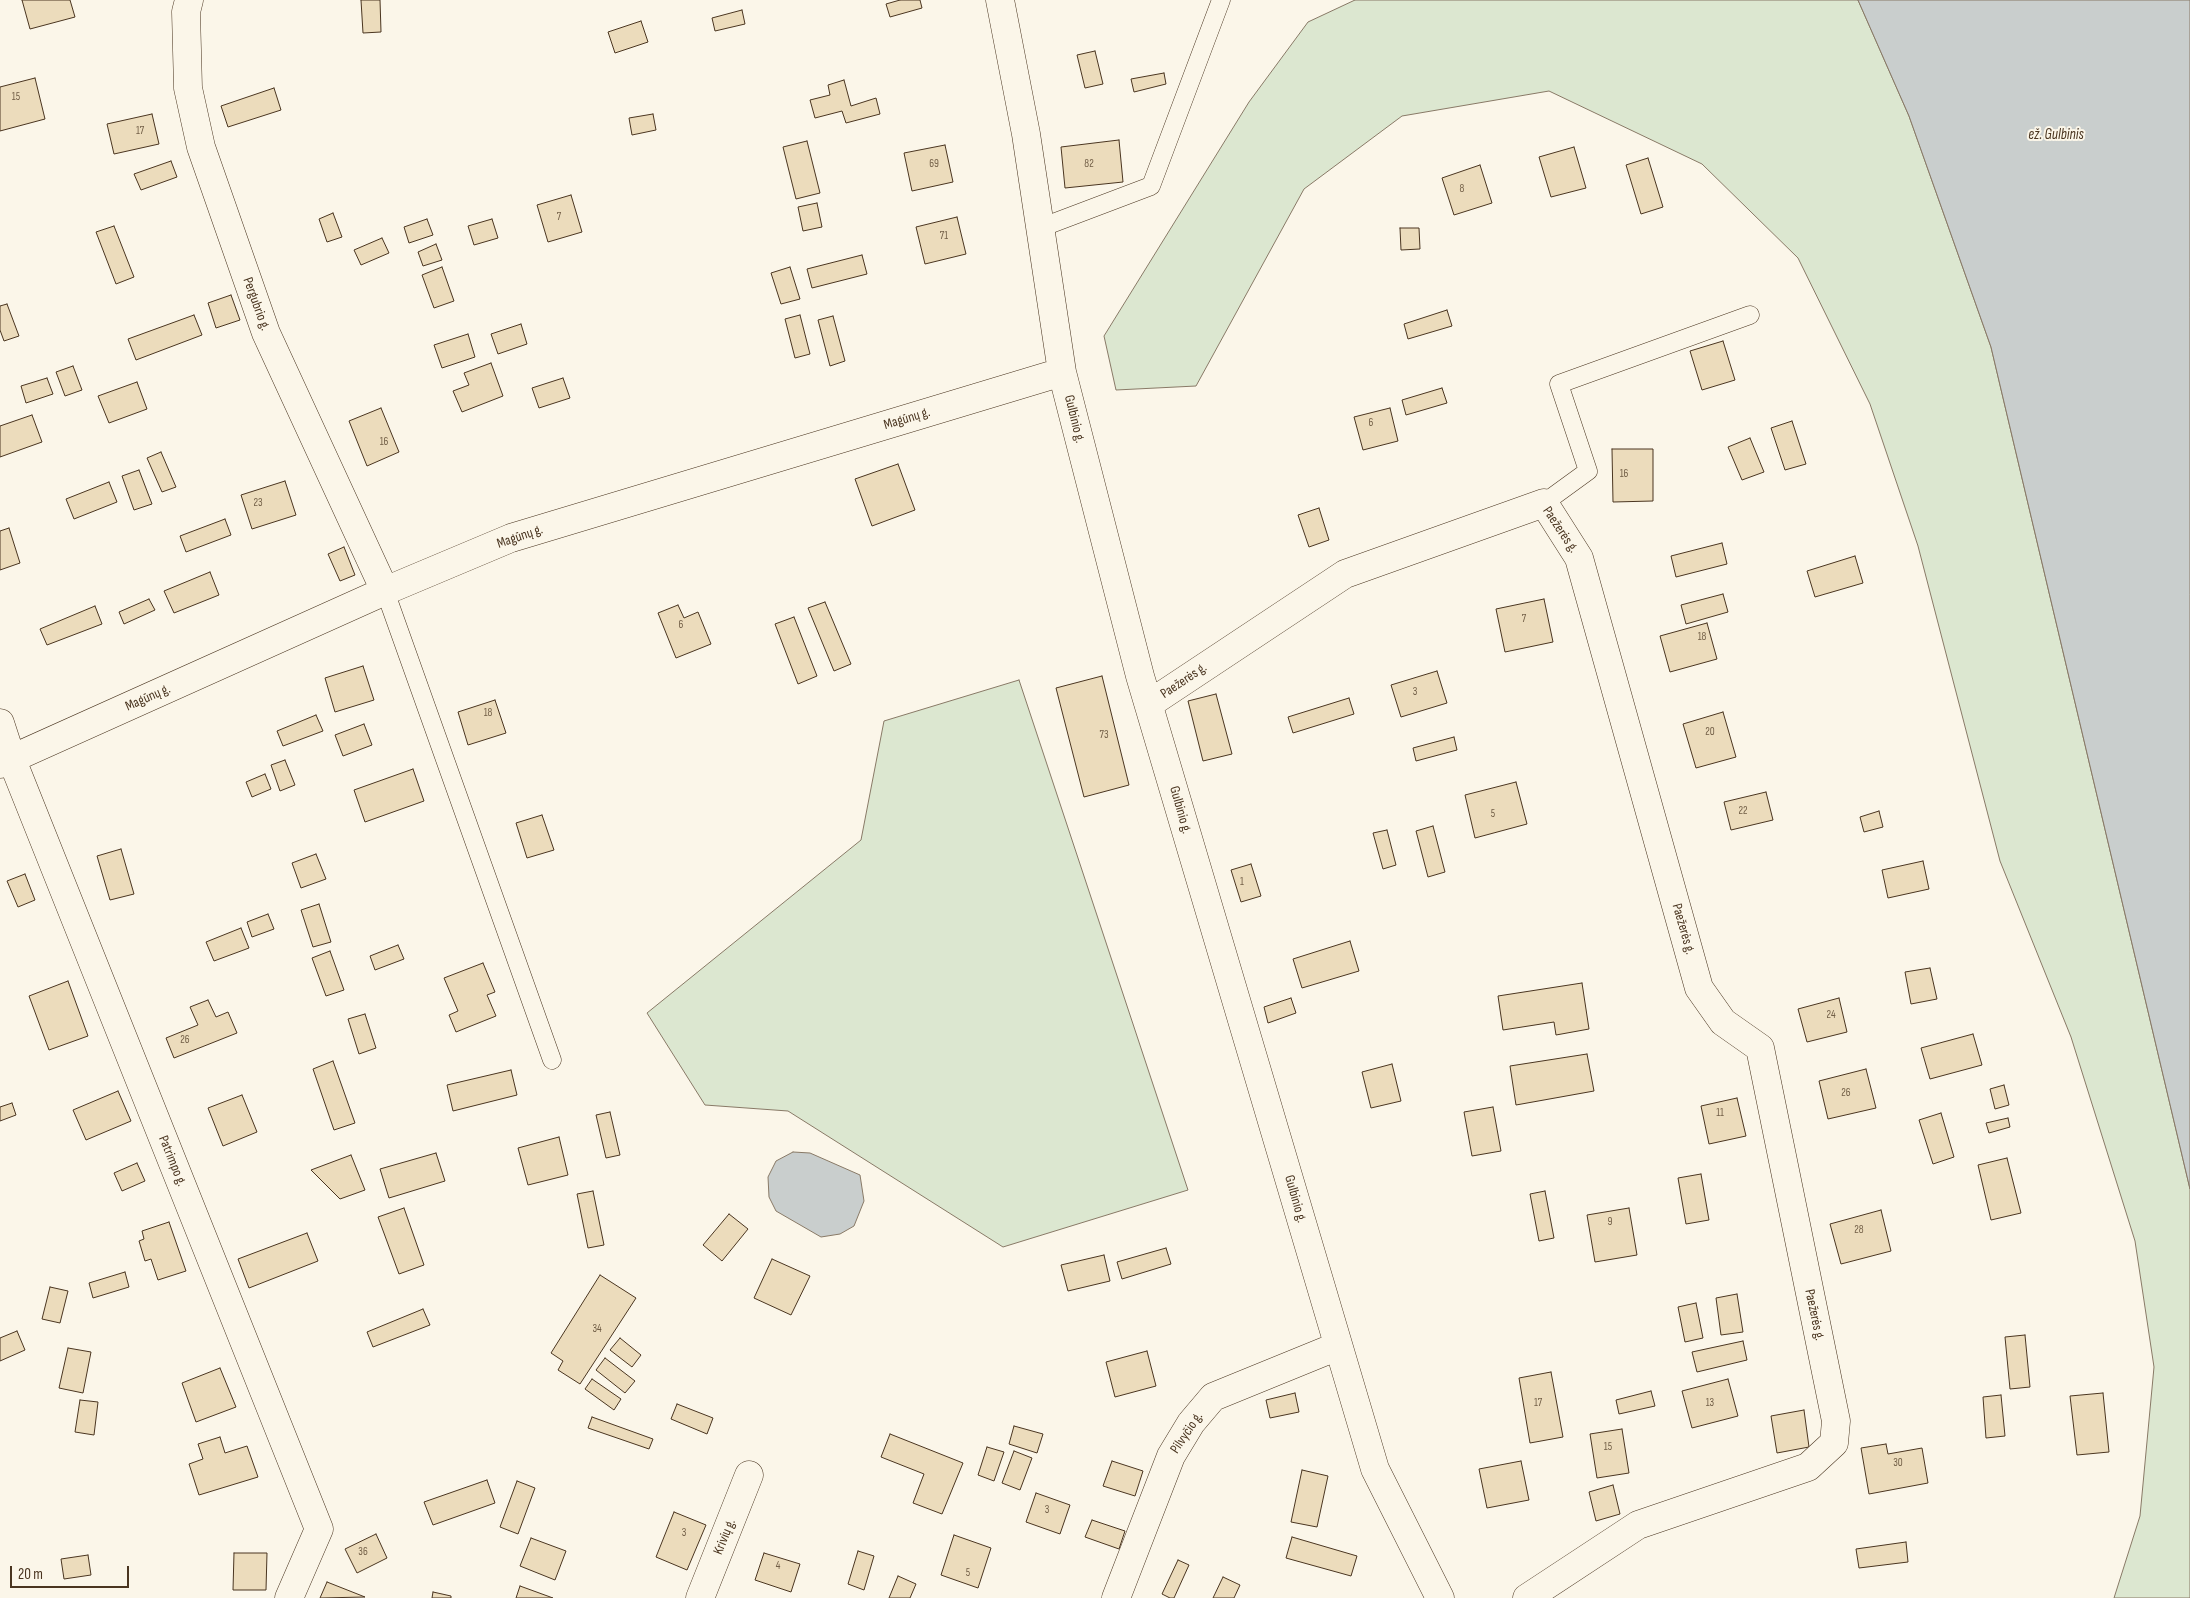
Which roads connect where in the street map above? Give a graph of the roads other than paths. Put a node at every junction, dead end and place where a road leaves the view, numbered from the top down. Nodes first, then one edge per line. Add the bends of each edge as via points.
1 (189, 0) edge
2 (1000, 0) edge
3 (1221, 0) edge
4 (1040, 228) junction
5 (1750, 315) dead end
6 (1062, 372) junction
7 (1544, 503) junction
8 (385, 591) junction
9 (1149, 704) junction
10 (0, 723) edge
11 (6, 762) edge
12 (552, 1060) dead end
13 (1338, 1346) junction
14 (749, 1475) dead end
15 (289, 1598) edge
16 (700, 1598) edge
17 (1116, 1598) edge
18 (1440, 1598) edge
19 (1527, 1598) edge

1 - 8 street, Pergubrio g. via 186,12 188,88 201,147 266,333
2 - 4 street, Gulbinio g.
3 - 4 lane via 1151,186
4 - 6 street, Gulbinio g.
5 - 7 lane via 1559,384 1588,471
6 - 8 street, Magūnų g. via 511,538
6 - 9 street, Gulbinio g.
7 - 9 street, Paežerės g. via 1345,574
7 - 19 street, Paežerės g. via 1579,558 1699,988 1723,1022 1760,1048 1836,1421 1834,1443 1808,1467 1638,1526
8 - 11 street, Magūnų g.
8 - 12 lane
9 - 13 street, Gulbinio g.
10 - 11 street, Patrimpo g.
11 - 15 street, Patrimpo g. via 318,1529
13 - 17 street, Pilvyčio g. via 1213,1397 1191,1423 1171,1456
13 - 18 street, Gulbinio g. via 1375,1469
14 - 16 street, Krivių g.

